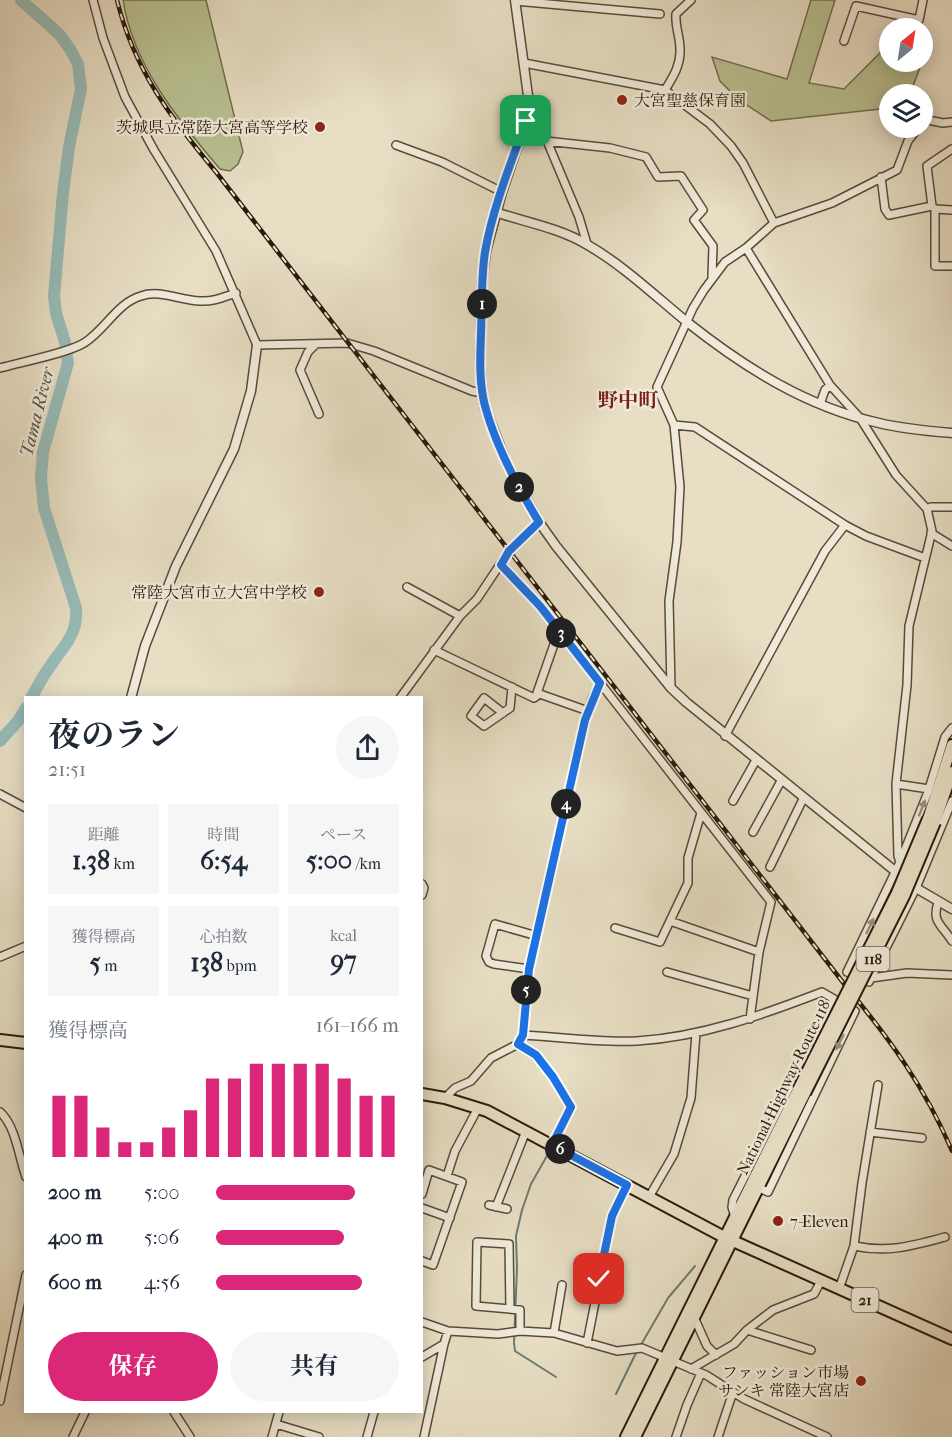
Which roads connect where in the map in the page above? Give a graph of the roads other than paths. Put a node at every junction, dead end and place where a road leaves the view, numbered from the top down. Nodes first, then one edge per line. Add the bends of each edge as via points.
1 (93, 0) edge
2 (691, 0) edge
3 (924, 0) edge
4 (515, 1) edge
5 (660, 14) dead end
6 (844, 41) dead end
7 (524, 63) junction
8 (665, 90) junction
9 (529, 111) junction
10 (933, 121) edge
11 (952, 122) edge
12 (910, 138) edge
13 (546, 141) junction
14 (396, 145) dead end
15 (952, 149) edge
16 (881, 177) junction
17 (502, 192) junction
18 (933, 207) junction
19 (952, 210) edge
20 (495, 212) junction
21 (774, 222) junction
22 (587, 244) junction
23 (746, 249) junction
24 (952, 266) edge
25 (712, 277) junction
26 (236, 293) junction
27 (686, 321) junction
28 (316, 344) junction
29 (257, 345) junction
30 (0, 368) edge
31 (830, 385) junction
32 (482, 393) junction
33 (820, 404) junction
34 (319, 414) dead end
35 (860, 418) junction
36 (674, 425) junction
37 (952, 433) edge
38 (952, 507) edge
39 (927, 509) junction
40 (539, 522) junction
41 (845, 525) junction
42 (931, 533) junction
43 (951, 544) edge
44 (925, 558) junction
45 (501, 565) junction
46 (407, 587) dead end
47 (460, 616) junction
48 (559, 630) junction
49 (434, 650) junction
50 (600, 683) junction
51 (512, 687) junction
52 (671, 688) junction
53 (539, 694) junction
54 (132, 696) edge
55 (401, 696) edge
56 (588, 711) junction
57 (503, 712) junction
58 (952, 728) edge
59 (725, 736) junction
60 (952, 745) edge
61 (756, 760) junction
62 (952, 772) edge
63 (781, 781) junction
64 (897, 784) junction
65 (929, 789) junction
66 (0, 794) edge
67 (803, 799) junction
68 (733, 801) dead end
69 (952, 801) edge
70 (24, 806) edge
71 (701, 813) junction
72 (932, 820) junction
73 (753, 832) dead end
74 (900, 862) junction
75 (770, 867) dead end
76 (896, 873) junction
77 (916, 888) junction
78 (938, 903) junction
79 (952, 909) edge
80 (670, 921) junction
81 (615, 928) dead end
82 (537, 936) junction
83 (951, 937) edge
84 (24, 947) edge
85 (759, 952) junction
86 (0, 957) edge
87 (529, 969) junction
88 (667, 972) dead end
89 (952, 975) edge
90 (871, 978) junction
91 (753, 996) junction
92 (834, 999) junction
93 (750, 1019) junction
94 (696, 1033) junction
95 (523, 1035) junction
96 (0, 1040) edge
97 (24, 1043) edge
98 (518, 1044) junction
99 (878, 1085) dead end
100 (802, 1092) junction
101 (423, 1094) edge
102 (445, 1098) junction
103 (478, 1108) junction
104 (0, 1112) edge
105 (526, 1131) junction
106 (870, 1132) junction
107 (922, 1138) dead end
108 (552, 1145) junction
109 (24, 1171) edge
110 (447, 1176) junction
111 (627, 1185) junction
112 (759, 1188) junction
113 (423, 1191) edge
114 (649, 1197) junction
115 (423, 1208) edge
116 (507, 1209) dead end
117 (735, 1217) junction
118 (450, 1218) junction
119 (945, 1237) dead end
120 (729, 1239) junction
121 (854, 1246) junction
122 (423, 1261) edge
123 (821, 1281) junction
124 (24, 1285) edge
125 (562, 1285) dead end
126 (840, 1289) junction
127 (510, 1309) junction
128 (694, 1317) junction
129 (423, 1322) edge
130 (747, 1330) junction
131 (448, 1331) junction
132 (520, 1331) junction
133 (554, 1333) junction
134 (952, 1339) edge
135 (587, 1343) junction
136 (444, 1344) junction
137 (811, 1350) dead end
138 (716, 1355) junction
139 (423, 1356) edge
140 (668, 1360) junction
141 (691, 1369) junction
142 (701, 1373) junction
143 (733, 1392) junction
144 (0, 1401) edge
145 (85, 1413) edge
146 (175, 1413) edge
147 (279, 1413) edge
148 (374, 1413) edge
149 (276, 1424) junction
150 (811, 1429) junction
151 (73, 1437) edge
152 (190, 1437) edge
153 (272, 1437) edge
154 (319, 1437) edge
155 (367, 1437) edge
156 (424, 1437) edge
157 (626, 1437) edge
158 (635, 1437) edge
159 (676, 1437) edge
160 (718, 1437) edge
161 (810, 1437) edge
162 (827, 1437) edge

1 - 26 street via 125,97 216,251
2 - 8 street via 676,14 679,66
3 - 6 street via 919,20 856,6
4 - 5 street
4 - 7 street
7 - 8 street
7 - 9 street
8 - 21 street via 710,124 731,146
9 - 13 street via 539,122
9 - 17 street
10 - 11 street
12 - 16 street via 897,170
13 - 22 street
13 - 25 street via 637,154 646,157 658,177 681,176 703,210 694,220 713,246
14 - 17 street via 442,162
15 - 18 street via 927,166
16 - 18 street via 889,215
16 - 21 street via 832,203
17 - 20 street
18 - 19 street
18 - 24 street via 935,266
20 - 22 street
20 - 32 street via 483,266
21 - 23 street
22 - 27 street
23 - 25 street via 725,262
23 - 31 street
25 - 27 street
26 - 29 street
26 - 30 street via 204,302 154,293 143,295 125,303 79,346
27 - 33 street via 749,368
27 - 36 street via 657,387
28 - 29 street
28 - 32 street via 359,346
28 - 34 street via 300,370
29 - 54 street via 251,391 234,449 176,566 145,646
31 - 33 street
31 - 35 street
32 - 40 street via 498,442
33 - 35 street
35 - 37 street
35 - 39 street via 896,475
36 - 41 street via 695,428
36 - 52 street via 680,513 669,601
38 - 39 street
39 - 42 street
40 - 45 street via 509,551
40 - 52 street
41 - 44 street
41 - 59 street via 825,551
42 - 43 street
42 - 44 street
44 - 64 street via 909,626
45 - 47 street
45 - 48 street
46 - 47 street
47 - 49 street
48 - 50 street
48 - 53 street
49 - 51 street
49 - 55 street
50 - 56 street
50 - 71 street
51 - 53 street via 534,698
51 - 57 street via 510,708
52 - 59 street
53 - 56 street
56 - 82 street
57 - 57 street via 484,726 471,716 484,698
58 - 65 street via 945,737
59 - 61 street
60 - 72 main road, National Highway Route 118 / 118
61 - 63 street
61 - 68 street
62 - 72 main road, National Highway Route 118 / 118
63 - 67 street
63 - 73 street
64 - 65 street
64 - 74 street
74 -> 65 street
66 - 70 street
67 - 75 street
67 - 76 street
69 - 77 street
71 - 80 street via 688,858 688,884
71 - 85 street via 771,902
72 - 100 main road, National Highway Route 118 / 118, bridge
74 - 76 street
76 - 77 street
90 -> 76 street via 869,982 847,972
77 - 78 street
77 - 90 street
78 - 79 street
78 - 83 street via 936,919
80 - 81 street via 660,942
80 - 85 street
82 - 87 street
82 - 87 street via 495,924 486,956 494,964
84 - 86 street
85 - 91 street
87 - 95 street
88 - 91 street
89 - 90 street via 907,973
91 - 93 street
92 - 93 street via 822,992
92 -> 112 street via 855,1011 768,1192
92 - 117 street via 733,1200
93 - 94 street
94 - 95 street via 636,1041
94 - 114 street via 691,1098 674,1154
95 - 98 street
96 - 97 main road
98 - 102 street via 491,1058 471,1081
98 - 108 street via 536,1055 571,1107
99 - 106 street
100 - 112 main road, National Highway Route 118 / 118
100 - 117 main road, National Highway Route 118 / 118
101 - 102 main road, 21
102 - 103 main road, 21
103 - 105 main road, 21
103 - 110 street via 455,1151
104 - 109 street
105 - 108 main road, 21
105 - 116 street via 492,1206
106 - 107 street
106 - 121 street
108 - 111 main road, 21
110 - 113 street via 429,1170
110 - 118 street via 462,1182
111 - 114 main road, 21
111 - 135 street via 612,1216
112 - 120 main road, National Highway Route 118 / 118
114 - 120 main road, 21
115 - 118 street
117 - 120 main road, National Highway Route 118 / 118
118 - 122 street via 433,1265
119 - 121 street via 875,1251
120 - 123 main road, 21
120 - 128 main road, National Highway Route 118 / 118
120 - 140 main road, National Highway Route 118 / 118
121 - 126 street
123 - 126 main road, 21
123 - 130 street via 814,1294 773,1310
124 - 144 street
125 - 133 street
126 - 134 main road, 21
127 - 127 street via 476,1305 477,1242 509,1244
127 - 132 street via 520,1310
128 - 138 street via 707,1346
128 - 140 main road, National Highway Route 118 / 118
129 - 131 street
130 - 137 street
130 - 138 street
131 - 132 street
131 - 136 street
132 - 133 street
133 - 135 street
135 - 140 street via 617,1351 642,1348
136 - 139 street
136 - 156 street
138 - 141 street
140 - 141 street
140 - 157 main road, National Highway Route 118 / 118
140 - 158 main road, National Highway Route 118 / 118
141 - 142 street
142 - 143 street
142 - 159 street
143 - 150 street
143 - 160 street
145 - 151 street
146 - 152 street
147 - 149 street
148 - 155 street
149 - 153 street
149 - 154 street
150 - 161 street
150 - 162 street

